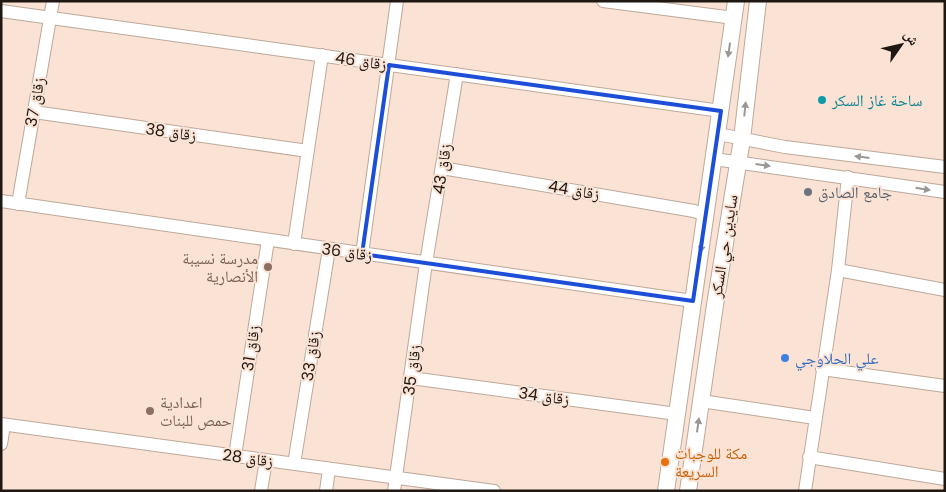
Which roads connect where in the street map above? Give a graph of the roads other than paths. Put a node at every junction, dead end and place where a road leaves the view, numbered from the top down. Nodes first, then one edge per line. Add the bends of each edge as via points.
1 (52, 1) edge
2 (397, 1) edge
3 (603, 1) edge
4 (736, 1) edge
5 (758, 1) edge
6 (1, 11) edge
7 (50, 18) junction
8 (734, 18) junction
9 (322, 55) junction
10 (389, 65) junction
11 (458, 74) junction
12 (721, 111) junction
13 (34, 112) junction
14 (718, 134) junction
15 (742, 139) junction
16 (308, 151) junction
17 (714, 159) junction
18 (738, 162) junction
19 (945, 167) edge
20 (442, 168) junction
21 (848, 177) junction
22 (945, 192) edge
23 (1, 201) edge
24 (18, 204) junction
25 (706, 215) junction
26 (268, 240) junction
27 (294, 244) junction
28 (329, 249) junction
29 (362, 254) junction
30 (426, 263) junction
31 (838, 270) junction
32 (945, 290) edge
33 (693, 302) junction
34 (822, 369) junction
35 (411, 378) junction
36 (945, 386) edge
37 (701, 401) junction
38 (677, 414) junction
39 (815, 418) junction
40 (3, 425) edge
41 (1, 444) edge
42 (235, 456) junction
43 (809, 457) junction
44 (266, 460) junction
45 (294, 464) junction
46 (329, 469) junction
47 (395, 477) junction
48 (945, 479) edge
49 (261, 491) edge
50 (326, 491) edge
51 (394, 491) edge
52 (494, 491) edge
53 (666, 491) edge
54 (688, 491) edge
55 (804, 491) edge

1 - 7 street, زقاق 37
2 - 10 street
3 - 8 street
4 - 8 street, سايدين حي السكر
15 -> 5 street, سايدين حي السكر
6 - 7 street, زقاق 46
7 - 9 street, زقاق 46
7 - 13 street, زقاق 37
8 -> 12 street, سايدين حي السكر
9 - 10 street, زقاق 46
9 - 16 street
10 - 11 street, زقاق 46
10 - 29 street
11 - 12 street, زقاق 46
11 - 20 street, زقاق 43
12 - 14 street, سايدين حي السكر
13 - 16 street, زقاق 38
13 - 24 street, زقاق 37
14 - 15 street
14 - 17 street, سايدين حي السكر
15 - 18 street, سايدين حي السكر
19 -> 15 street via 785,148
16 - 27 street
17 - 18 street
17 - 25 street, سايدين حي السكر
18 -> 21 street
18 - 37 street, سايدين حي السكر
20 - 25 street, زقاق 44
20 - 30 street, زقاق 43
21 -> 22 street
21 - 31 street
23 - 24 street, زقاق 36
24 - 26 street, زقاق 36
25 -> 33 street, سايدين حي السكر
26 - 27 street, زقاق 36
26 - 42 street, زقاق 31
27 - 28 street, زقاق 36
28 - 29 street, زقاق 36
28 - 45 street, زقاق 33
29 - 30 street, زقاق 36
30 - 33 street, زقاق 36
30 - 35 street, زقاق 35
31 - 32 street
31 - 34 street
33 - 38 street, سايدين حي السكر
34 - 36 street
34 - 39 street
35 - 38 street, زقاق 34
35 - 47 street, زقاق 35
37 - 39 street
54 -> 37 street, سايدين حي السكر
38 - 53 street, سايدين حي السكر
39 - 43 street
40 - 41 street
40 - 42 street, زقاق 28
42 - 44 street, زقاق 28
43 - 48 street
43 - 55 street
44 - 45 street, زقاق 28
44 - 49 street
45 - 46 street, زقاق 28
46 - 47 street, زقاق 28
46 - 50 street
47 - 51 street, زقاق 35
47 - 52 street, زقاق 28

